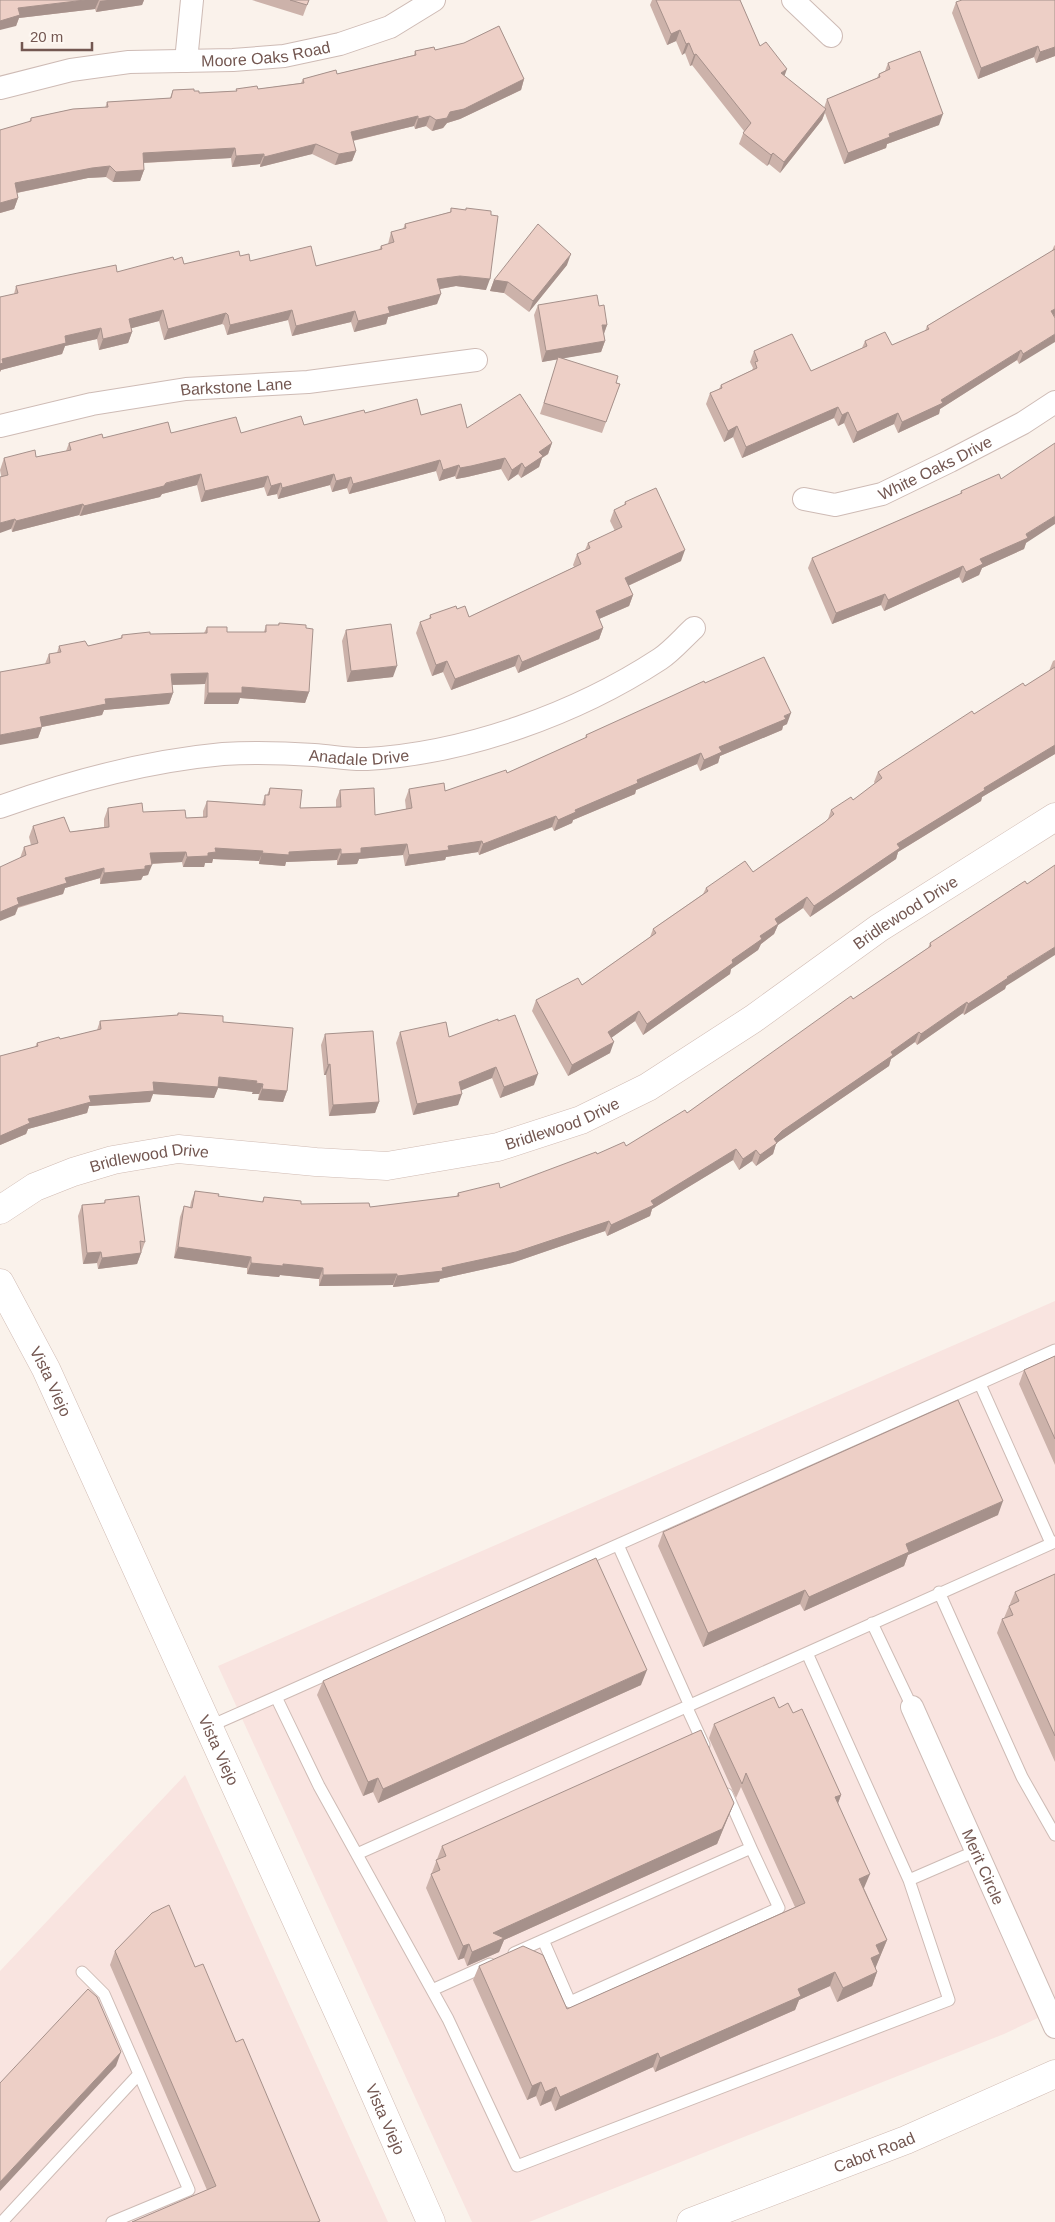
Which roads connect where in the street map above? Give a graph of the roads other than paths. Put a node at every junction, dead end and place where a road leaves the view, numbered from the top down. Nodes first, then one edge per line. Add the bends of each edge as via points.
1 (192, 0) edge
2 (434, 0) edge
3 (793, 0) edge
4 (831, 36) dead end
5 (186, 61) junction
6 (0, 88) edge
7 (476, 360) dead end
8 (1055, 402) edge
9 (0, 426) edge
10 (804, 499) dead end
11 (694, 628) dead end
12 (0, 807) edge
13 (1055, 817) edge
14 (0, 1210) edge
15 (0, 1283) edge
16 (1055, 1350) edge
17 (980, 1384) junction
18 (1053, 1542) edge
19 (618, 1545) junction
20 (939, 1592) junction
21 (872, 1623) junction
22 (807, 1652) junction
23 (276, 1697) junction
24 (689, 1707) junction
25 (912, 1707) joint
26 (208, 1727) junction
27 (707, 1752) edge
28 (723, 1786) edge
29 (1055, 1836) edge
30 (751, 1848) junction
31 (976, 1851) junction
32 (357, 1854) junction
33 (909, 1880) junction
34 (543, 1940) junction
35 (82, 1972) dead end
36 (432, 1990) junction
37 (1055, 2027) edge
38 (139, 2074) junction
39 (1055, 2074) edge
40 (2, 2222) edge
41 (112, 2222) edge
42 (431, 2222) edge
43 (691, 2222) edge

1 - 5 street
2 - 5 street, Moore Oaks Road via 390,27 340,44 284,56
3 - 4 street
5 - 6 street, Moore Oaks Road via 129,62 71,70
7 - 9 street, Barkstone Lane via 308,382 186,389 92,404
8 - 10 street, White Oaks Drive via 1024,423 882,494 835,505
11 - 12 street, Anadale Drive via 662,658 620,682 553,715 504,733 440,749 366,759 297,754 224,754 135,767 50,789
13 - 14 street, Bridlewood Drive via 879,928 753,1018 648,1087 581,1120 498,1147 387,1166 178,1149 113,1160 73,1172 35,1187
15 - 26 street, Vista Viejo via 46,1369
16 - 17 lane
17 - 18 lane
17 - 19 lane
18 - 20 lane
19 - 23 lane
19 - 24 lane
20 - 21 lane
20 - 29 lane via 1022,1776
21 - 22 lane
21 - 25 lane
22 - 24 lane
22 - 33 lane
23 - 26 lane
23 - 32 lane via 319,1786
24 - 27 lane
24 - 32 lane
25 - 31 street, Merit Circle
26 - 42 street, Vista Viejo
28 - 30 lane
30 - 34 lane
30 - 34 lane via 779,1908 570,2002
31 - 33 lane
31 - 37 street, Merit Circle
32 - 36 lane
33 - 36 lane via 949,2000 517,2166
34 - 36 lane
35 - 38 lane via 104,1994
38 - 40 lane
38 - 41 lane via 189,2190
39 - 43 street, Cabot Road via 906,2140

